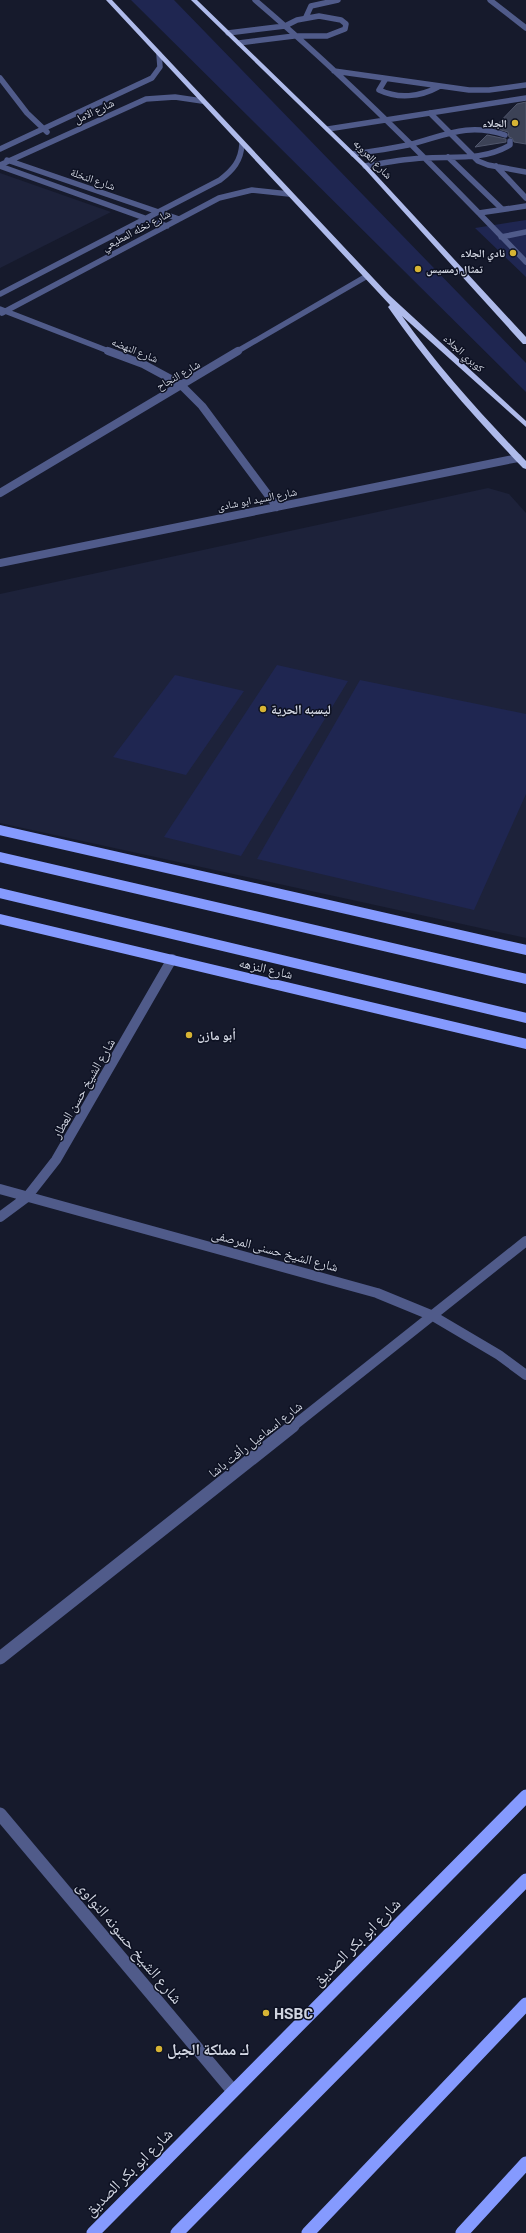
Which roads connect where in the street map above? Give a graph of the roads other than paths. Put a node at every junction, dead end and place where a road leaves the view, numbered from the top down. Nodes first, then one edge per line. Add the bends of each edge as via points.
1 (109, 0) edge
2 (194, 0) edge
3 (267, 0) edge
4 (338, 0) edge
5 (490, 0) edge
6 (256, 1) edge
7 (306, 17) junction
8 (285, 26) junction
9 (526, 28) edge
10 (228, 34) junction
11 (296, 35) junction
12 (239, 43) junction
13 (159, 54) junction
14 (334, 71) junction
15 (0, 78) edge
16 (385, 80) junction
17 (526, 85) edge
18 (438, 87) junction
19 (526, 98) edge
20 (202, 101) junction
21 (430, 113) junction
22 (385, 120) junction
23 (43, 130) junction
24 (328, 130) junction
25 (447, 131) junction
26 (505, 135) dead end
27 (56, 139) junction
28 (510, 141) dead end
29 (242, 144) junction
30 (410, 144) junction
31 (0, 149) edge
32 (353, 154) junction
33 (448, 157) junction
34 (474, 157) junction
35 (0, 158) edge
36 (423, 158) junction
37 (9, 161) junction
38 (0, 166) edge
39 (365, 166) junction
40 (496, 166) junction
41 (526, 172) edge
42 (289, 194) junction
43 (526, 198) edge
44 (526, 206) edge
45 (502, 209) junction
46 (159, 212) junction
47 (479, 213) junction
48 (146, 218) junction
49 (179, 219) junction
50 (166, 226) junction
51 (526, 232) edge
52 (500, 237) junction
53 (526, 262) edge
54 (367, 276) junction
55 (0, 294) edge
56 (386, 297) junction
57 (2, 311) edge
58 (526, 342) edge
59 (180, 384) junction
60 (526, 425) edge
61 (518, 458) junction
62 (526, 466) edge
63 (0, 493) edge
64 (277, 507) junction
65 (0, 563) edge
66 (0, 830) edge
67 (0, 857) edge
68 (0, 893) edge
69 (0, 919) edge
70 (526, 950) edge
71 (172, 960) junction
72 (526, 979) edge
73 (526, 1018) edge
74 (526, 1044) edge
75 (0, 1189) edge
76 (28, 1197) junction
77 (0, 1217) edge
78 (526, 1241) edge
79 (433, 1316) junction
80 (526, 1375) edge
81 (0, 1658) edge
82 (526, 1796) edge
83 (0, 1814) edge
84 (526, 1880) edge
85 (526, 2004) edge
86 (233, 2091) junction
87 (526, 2163) edge
88 (93, 2233) edge
89 (176, 2233) edge
90 (308, 2233) edge
91 (462, 2233) edge

1 - 13 highway
2 - 10 highway, شارع العروبه
3 - 6 street
4 - 7 street via 311,6
5 - 9 street
6 - 8 street
7 - 8 street
7 - 11 street via 318,16 341,20 346,24 346,29 329,36
8 - 10 street
8 - 11 street
10 - 12 highway, شارع العروبه
11 - 12 street
11 - 14 street
12 - 24 highway, شارع العروبه
13 - 20 highway
13 - 23 street, شارع الامل via 162,62 160,70 152,78
14 - 16 street
14 - 22 street
15 - 23 street
16 - 18 street
16 - 18 street via 379,90 385,93 421,95
17 - 18 street via 479,90
19 - 21 street
20 - 27 street, شارع الامل via 175,97 146,100
20 - 29 highway
21 - 22 street
21 - 25 street
22 - 24 street
22 - 30 street
23 - 27 street
23 - 31 street, شارع الامل
24 - 32 highway, شارع العروبه
25 - 26 street via 480,128 493,129
25 - 30 street
25 - 34 street
27 - 37 street, شارع الامل
28 - 34 street via 510,145 503,150
29 - 42 highway
29 - 46 street, شارع نخله المطيعي via 242,156 235,168 220,180
30 - 32 street
30 - 36 street
32 - 39 highway, شارع العروبه
33 - 34 street
33 - 36 street
33 - 45 street
34 - 40 street via 482,163
35 - 37 street, شارع النخلة
36 - 39 street
36 - 47 street
37 - 38 street, شارع الامل
37 - 46 street, شارع النخلة
38 - 48 street, شارع النخلة
39 - 58 highway, شارع العروبه
40 - 41 street
40 - 43 street
42 - 49 street, شارع نخله المطيعي via 252,190 234,193
42 - 54 highway
44 - 45 street
45 - 47 street
46 - 48 street, شارع نخله المطيعي
46 - 49 street, شارع النخلة
47 - 52 street
48 - 50 street, شارع النخلة
48 - 55 street, شارع نخله المطيعي
49 - 50 street, شارع نخله المطيعي
50 - 57 street, شارع نخله المطيعي
51 - 52 street
52 - 53 street
54 - 56 highway
54 - 59 street, شارع النجاح
56 - 60 highway, كوبري الجلاء
56 - 61 highway via 422,350
57 - 59 street, شارع النهضه via 143,364
59 - 63 street, شارع النجاح
59 - 64 street, شارع النهضه via 202,406
61 - 62 highway
61 - 64 street, شارع السيد ابو شادى
64 - 65 street, شارع السيد ابو شادى
66 - 70 main road
67 - 72 main road
68 - 73 main road
69 - 71 main road, شارع النزهه
71 - 74 main road, شارع النزهه
71 - 76 street, شارع الشيخ حسن العطار via 56,1160
75 - 76 street, شارع الشيخ حسنى المرصفى
76 - 77 street, شارع الشيخ حسن العطار
76 - 79 street, شارع الشيخ حسنى المرصفى via 378,1293
78 - 79 street, شارع اسماعيل رأفت باشا
79 - 80 street, شارع الشيخ حسنى المرصفى via 499,1355
79 - 81 street, شارع اسماعيل رأفت باشا
82 - 86 main road, شارع ابو بكر الصديق
83 - 86 street, شارع الشيخ حسونه النواوى
84 - 89 main road
85 - 90 main road
86 - 88 main road, شارع ابو بكر الصديق
87 - 91 main road

